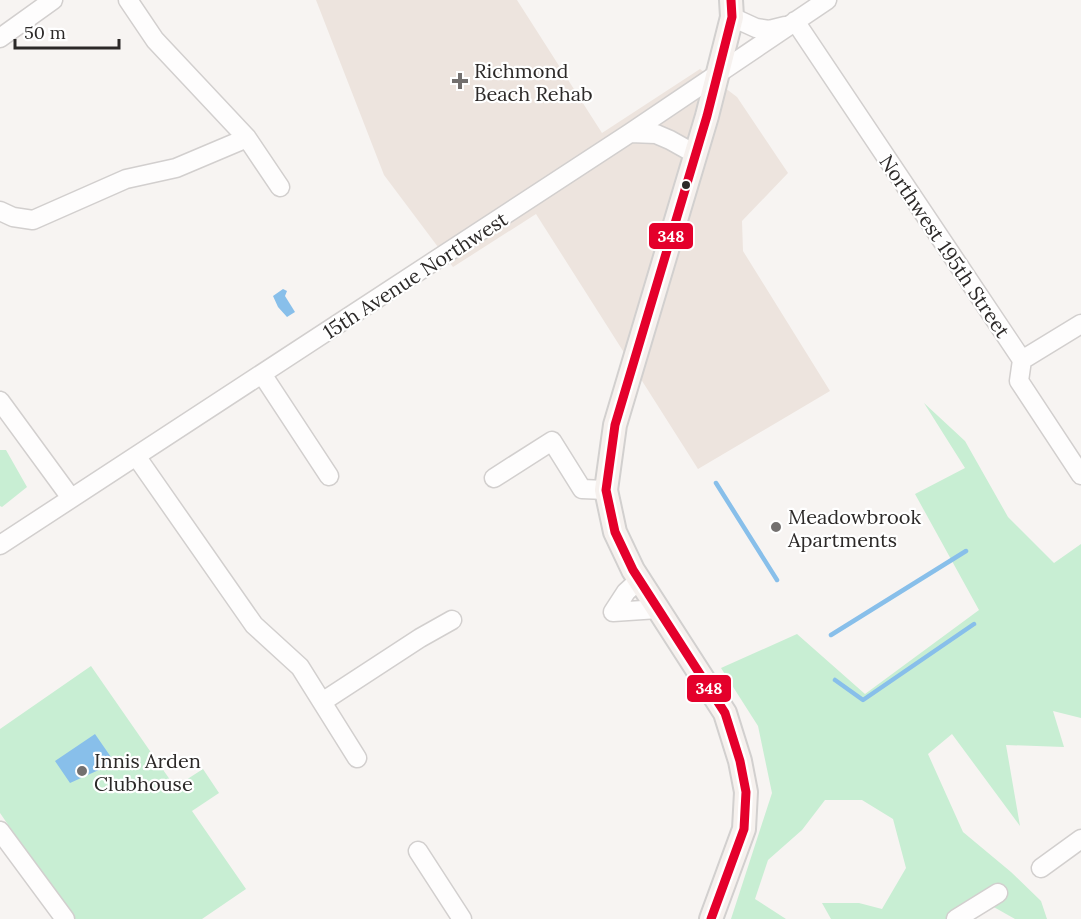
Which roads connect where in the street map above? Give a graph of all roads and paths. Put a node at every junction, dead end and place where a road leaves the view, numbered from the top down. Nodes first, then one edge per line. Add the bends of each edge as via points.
1 (53, 0) edge
2 (128, 0) edge
3 (826, 0) edge
4 (732, 9) edge
5 (792, 23) junction
6 (0, 38) edge
7 (718, 75) junction
8 (630, 133) junction
9 (247, 138) junction
10 (695, 154) junction
11 (280, 186) dead end
12 (0, 211) edge
13 (1081, 324) edge
14 (1022, 360) junction
15 (262, 374) junction
16 (0, 401) edge
17 (136, 456) junction
18 (1081, 475) edge
19 (329, 476) dead end
20 (494, 478) dead end
21 (606, 490) junction
22 (71, 498) junction
23 (0, 545) edge
24 (639, 580) junction
25 (658, 609) junction
26 (452, 620) dead end
27 (322, 702) junction
28 (357, 758) dead end
29 (0, 831) edge
30 (1081, 838) edge
31 (418, 851) dead end
32 (1041, 868) dead end
33 (998, 893) dead end
34 (65, 919) edge
35 (462, 919) edge
36 (711, 919) edge
37 (956, 919) edge

1 - 6 street
2 - 9 street via 154,40
3 - 5 street, 15th Avenue Northwest
4 - 5 street via 756,28 769,30
4 - 7 main road
5 - 7 street, 15th Avenue Northwest
5 - 14 street, Northwest 195th Street
7 - 8 street, 15th Avenue Northwest
7 - 10 main road
8 - 10 street via 656,135
8 - 15 street, 15th Avenue Northwest
9 - 11 street
9 - 12 street via 176,168 126,179 33,220
10 - 21 main road via 615,425
13 - 14 street
14 - 18 street via 1019,381
15 - 17 street, 15th Avenue Northwest
15 - 19 street
16 - 22 street
17 - 22 street, 15th Avenue Northwest
17 - 27 street via 254,625 300,667
20 - 21 street via 552,441 582,489
21 - 24 main road via 615,532
22 - 23 street, 15th Avenue Northwest
24 - 25 main road
24 - 25 street via 613,612
25 - 36 main road via 725,713 746,792 744,829
26 - 27 street
27 - 28 street
29 - 34 street
30 - 32 street
31 - 35 street
33 - 37 street

